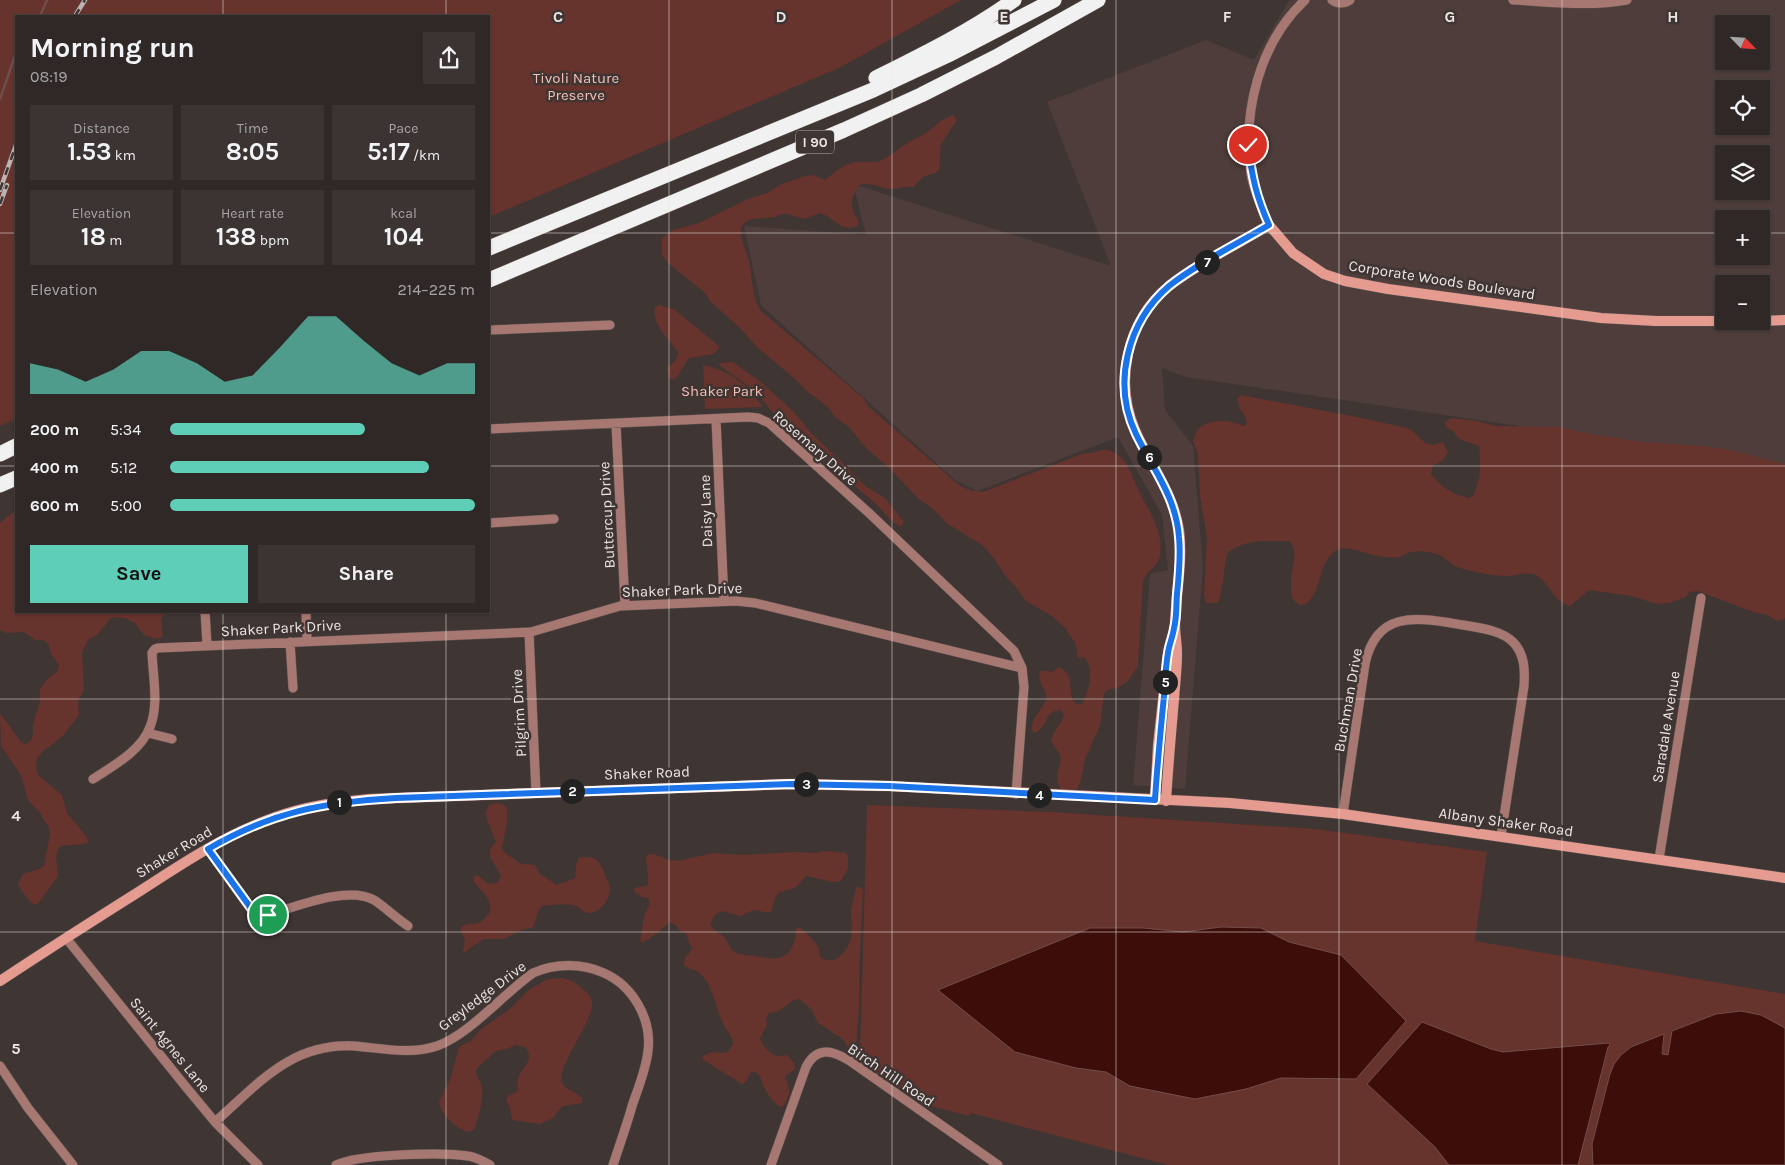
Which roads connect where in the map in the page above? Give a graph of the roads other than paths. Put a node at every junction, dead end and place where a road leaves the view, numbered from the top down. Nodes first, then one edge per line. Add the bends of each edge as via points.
1 (1014, 0) edge
2 (1054, 0) edge
3 (1098, 0) edge
4 (1305, 0) edge
5 (1332, 0) edge
6 (1350, 0) edge
7 (1513, 0) edge
8 (1627, 0) edge
9 (758, 136) junction
10 (1269, 225) junction
11 (490, 248) edge
12 (490, 280) edge
13 (1785, 320) edge
14 (1715, 321) edge
15 (1770, 321) edge
16 (610, 324) dead end
17 (490, 330) edge
18 (716, 419) junction
19 (616, 424) junction
20 (490, 429) edge
21 (15, 445) edge
22 (15, 446) edge
23 (0, 449) edge
24 (0, 454) edge
25 (15, 478) edge
26 (0, 484) edge
27 (554, 519) dead end
28 (490, 523) edge
29 (1700, 598) dead end
30 (724, 601) junction
31 (626, 605) junction
32 (205, 613) edge
33 (306, 613) edge
34 (1175, 626) junction
35 (529, 632) junction
36 (307, 641) junction
37 (290, 642) junction
38 (207, 646) junction
39 (1022, 668) junction
40 (292, 688) dead end
41 (148, 733) junction
42 (172, 739) dead end
43 (93, 779) dead end
44 (536, 792) junction
45 (1016, 794) junction
46 (1155, 800) junction
47 (1166, 800) junction
48 (1222, 803) joint
49 (1343, 814) junction
50 (1501, 836) junction
51 (208, 849) junction
52 (1659, 859) junction
53 (1785, 878) edge
54 (408, 926) dead end
55 (66, 938) junction
56 (0, 981) edge
57 (0, 1066) edge
58 (215, 1122) junction
59 (73, 1165) edge
60 (258, 1165) edge
61 (336, 1165) edge
62 (490, 1165) edge
63 (613, 1165) edge
64 (771, 1165) edge
65 (998, 1165) edge

1 - 9 highway via 951,40
2 - 9 highway, I 90 via 910,73
3 - 12 highway, I 90 via 996,57 883,113
4 - 10 street, Corporate Woods Boulevard via 1270,47 1257,82 1251,116 1248,145 1252,176
5 - 6 street via 1343,3
7 - 8 street via 1575,4
9 - 11 highway, I 90
10 - 14 main road, Corporate Woods Boulevard via 1293,253 1324,274 1345,281 1601,318
10 - 34 main road via 1163,292 1138,325 1128,355 1124,382 1128,411 1136,434 1167,489 1177,521 1180,552
13 - 15 main road
16 - 17 street
18 - 19 street, Rosemary Drive
18 - 30 street, Daisy Lane
18 - 39 street, Rosemary Drive via 751,417 769,423 1006,642
19 - 20 street, Rosemary Drive
19 - 31 street, Buttercup Drive
21 - 23 highway
22 - 24 highway
25 - 26 highway
27 - 28 street
29 - 52 street, Saradale Avenue
30 - 31 street, Shaker Park Drive
30 - 39 street, Shaker Park Drive via 754,603
31 - 35 street, Shaker Park Drive
32 - 38 street
33 - 36 street
34 - 46 main road via 1168,654
34 - 47 main road via 1177,654
35 - 36 street, Shaker Park Drive
35 - 44 street, Pilgrim Drive
36 - 37 street, Shaker Park Drive
37 - 38 street, Shaker Park Drive
37 - 40 street
38 - 41 street, Shaker Park Drive via 154,650 154,709
39 - 45 street via 1024,687
41 - 42 street
41 - 43 street via 127,755
44 - 45 main road, Shaker Road via 791,784
44 - 51 main road, Shaker Road via 370,799 319,805 252,826
45 - 46 main road, Shaker Road
46 - 47 main road, Shaker Road
47 - 48 main road, Shaker Road
48 - 49 main road, Albany Shaker Road
49 - 50 main road, Albany Shaker Road
49 - 50 street, Buchman Drive via 1370,648 1377,636 1392,624 1412,619 1430,620 1495,632 1513,641 1521,653 1524,686
50 - 52 main road, Albany Shaker Road
51 - 54 street via 251,910 259,915 352,895 373,899
51 - 55 main road, Shaker Road
52 - 53 main road, Albany Shaker Road
55 - 56 main road, Shaker Road
55 - 58 street, Saint Agnes Lane
57 - 59 street
58 - 60 street, Saint Agnes Lane
58 - 63 street, Greyledge Drive via 276,1069 303,1054 332,1046 411,1050 435,1046 458,1034 534,973 563,965 578,966 601,972 626,988 641,1009 648,1034 645,1065
61 - 62 street via 356,1159 431,1154 470,1156
64 - 65 street, Birch Hill Road via 806,1067 814,1055 827,1052 850,1061

